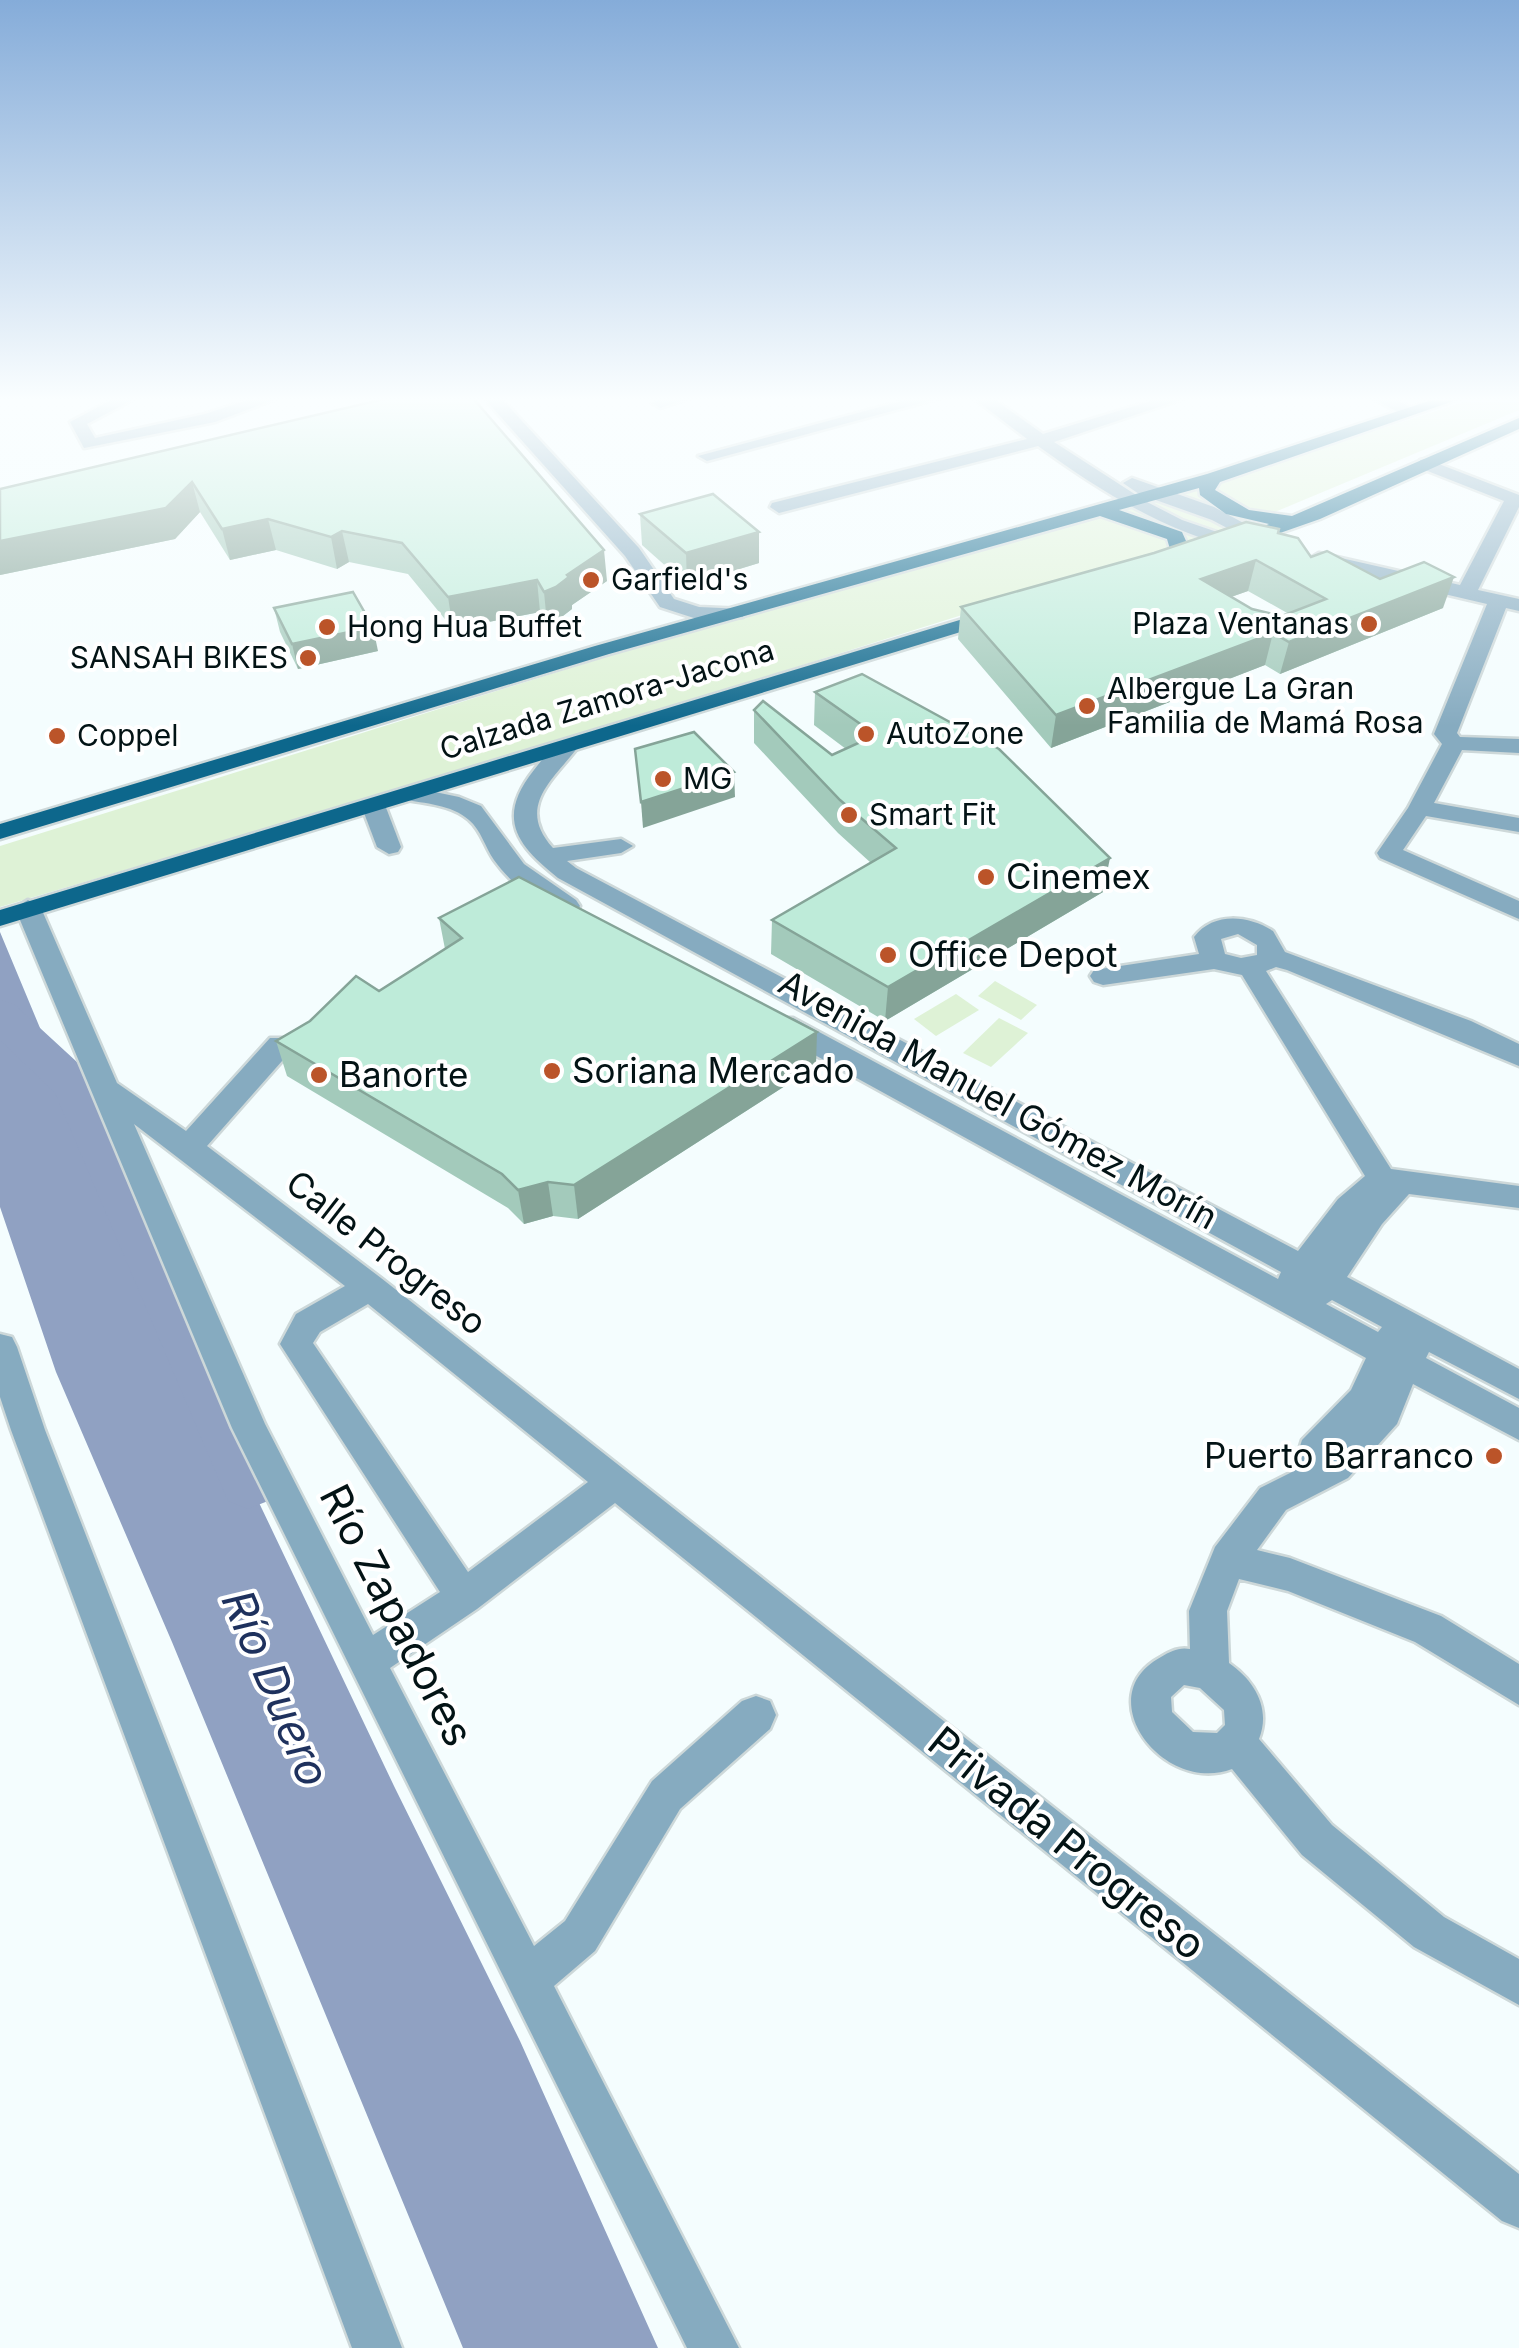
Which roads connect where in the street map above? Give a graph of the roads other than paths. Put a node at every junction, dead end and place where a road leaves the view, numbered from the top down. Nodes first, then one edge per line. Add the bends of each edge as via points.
1 (568, 507) edge
2 (591, 507) edge
3 (1112, 507) edge
4 (1154, 507) edge
5 (1195, 507) edge
6 (1226, 507) edge
7 (1347, 507) edge
8 (1512, 507) edge
9 (1100, 510) junction
10 (1255, 534) junction
11 (1293, 536) junction
12 (1232, 543) junction
13 (632, 552) junction
14 (611, 557) junction
15 (1169, 562) junction
16 (1144, 570) edge
17 (1466, 593) junction
18 (1509, 602) edge
19 (1026, 606) edge
20 (736, 613) junction
21 (670, 631) junction
22 (568, 746) junction
23 (1519, 746) edge
24 (1448, 747) junction
25 (411, 794) junction
26 (373, 805) junction
27 (1420, 808) junction
28 (1468, 817) junction
29 (1519, 825) edge
30 (0, 832) edge
31 (622, 846) dead end
32 (389, 847) dead end
33 (544, 857) junction
34 (1519, 911) edge
35 (12, 914) edge
36 (597, 922) edge
37 (1214, 960) junction
38 (1260, 962) junction
39 (1103, 976) dead end
40 (750, 1007) edge
41 (280, 1044) edge
42 (1519, 1056) edge
43 (106, 1090) junction
44 (188, 1148) junction
45 (1391, 1182) junction
46 (1519, 1197) edge
47 (1316, 1273) junction
48 (370, 1286) junction
49 (1295, 1303) junction
50 (1403, 1343) junction
51 (0, 1347) edge
52 (1519, 1385) edge
53 (1519, 1425) edge
54 (614, 1482) junction
55 (1228, 1559) junction
56 (464, 1598) junction
57 (367, 1661) junction
58 (1210, 1670) junction
59 (1519, 1686) edge
60 (756, 1715) dead end
61 (1237, 1744) junction
62 (528, 1980) junction
63 (1519, 1983) edge
64 (1519, 2204) edge
65 (369, 2344) edge
66 (714, 2348) edge

1 - 14 street
2 - 13 street
3 - 9 main road, Calzada Zamora-Jacona
4 - 12 street via 1184,530
5 - 10 street
6 - 11 main road
7 - 11 main road
8 - 17 street
9 - 15 main road via 1175,536 1180,550
9 - 20 main road, Calzada Zamora-Jacona
10 - 11 main road
10 - 12 main road
10 - 12 street via 1284,551
11 - 17 street
12 - 15 main road
13 - 14 street
13 - 20 street via 668,603 697,613
14 - 21 street
15 - 16 main road
17 - 18 street
18 - 24 street
19 - 22 main road, Calzada Zamora-Jacona
20 - 21 main road, Calzada Zamora-Jacona
21 - 30 main road, Calzada Zamora-Jacona
22 - 25 main road, Calzada Zamora-Jacona
22 - 33 street via 538,778 522,820
23 - 24 street
24 - 27 street
24 - 28 street
25 - 26 main road, Calzada Zamora-Jacona
25 - 36 street via 474,812 509,864
26 - 32 street
26 - 35 main road, Calzada Zamora-Jacona
27 - 28 street
27 - 34 street via 1389,853
28 - 29 street
31 - 33 street
33 - 47 street, Avenida Manuel Gómez Morín
35 - 43 street, Río Zapadores
37 - 38 street
37 - 38 street via 1207,937 1228,926 1258,932 1271,944
37 - 39 street
38 - 42 street via 1295,962
38 - 45 street
40 - 49 street, Avenida Manuel Gómez Morín
41 - 44 street
43 - 44 street, Calle Progreso
43 - 57 street, Río Zapadores via 249,1428
44 - 48 street, Calle Progreso
45 - 46 street
45 - 47 street via 1371,1216
47 - 49 street
47 - 50 street, Avenida Manuel Gómez Morín
48 - 54 street, Calle Progreso
48 - 56 street via 308,1323 296,1344
49 - 50 street, Avenida Manuel Gómez Morín
50 - 52 street, Avenida Manuel Gómez Morín
50 - 53 street, Avenida Manuel Gómez Morín
50 - 55 street via 1385,1414 1336,1468 1273,1498
51 - 65 street
54 - 56 street
54 - 64 street, Privada Progreso
55 - 58 street via 1208,1611
55 - 59 street via 1290,1575 1428,1629
56 - 57 street
57 - 62 street, Río Zapadores
58 - 61 street via 1232,1686 1245,1710
58 - 61 street via 1182,1666 1159,1678 1152,1716 1170,1742 1198,1756
60 - 62 street via 666,1794 580,1936
61 - 63 street via 1317,1840 1429,1932
62 - 66 street, Río Zapadores

